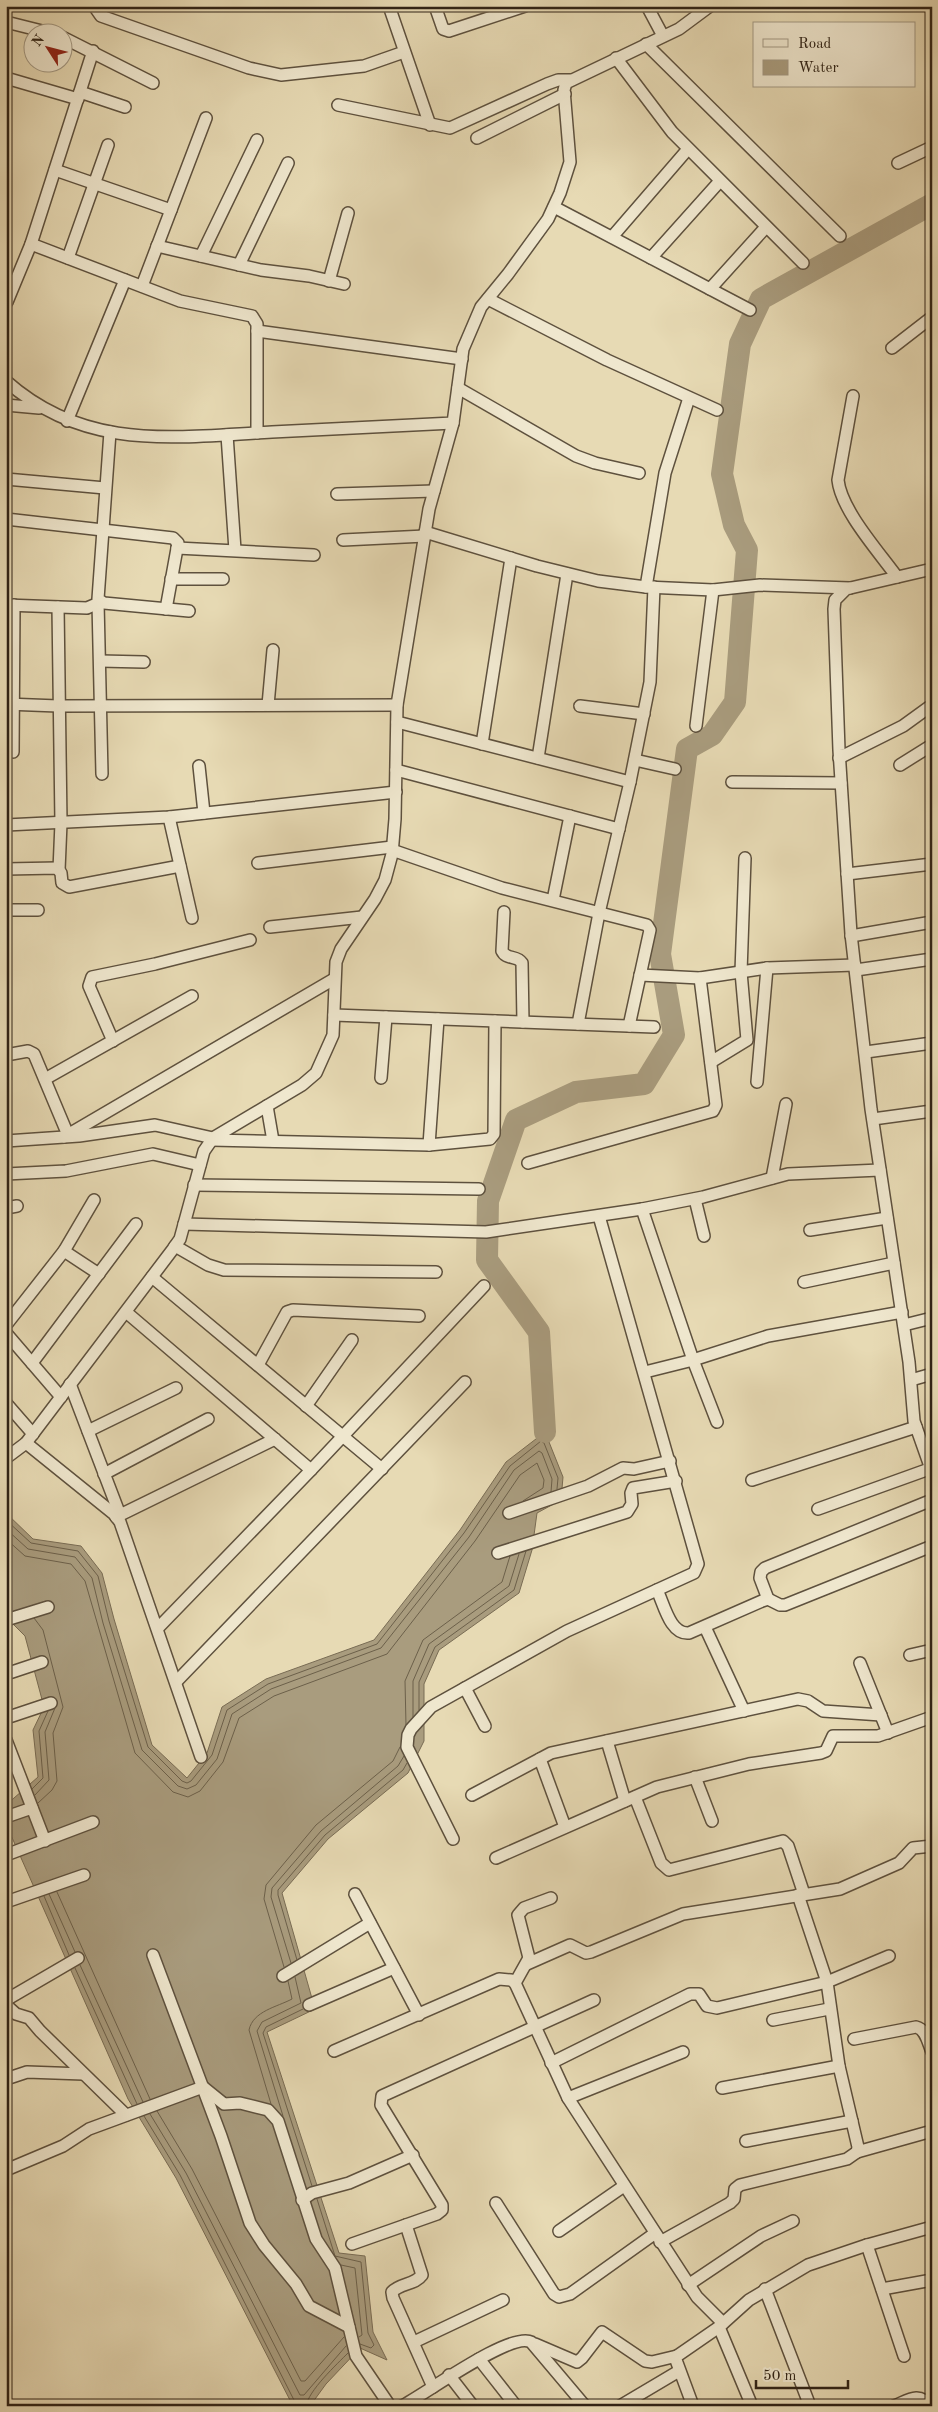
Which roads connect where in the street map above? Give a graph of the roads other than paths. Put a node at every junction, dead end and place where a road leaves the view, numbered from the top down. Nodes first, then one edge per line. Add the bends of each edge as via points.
1 (94, 6) edge
2 (389, 6) edge
3 (435, 6) edge
4 (525, 6) edge
5 (647, 6) edge
6 (710, 6) edge
7 (6, 22) edge
8 (22, 26) edge
9 (663, 36) junction
10 (72, 42) edge
11 (646, 44) junction
12 (93, 51) junction
13 (404, 52) junction
14 (616, 58) junction
15 (6, 78) edge
16 (570, 80) junction
17 (153, 83) dead end
18 (565, 94) junction
19 (79, 95) junction
20 (338, 105) dead end
21 (125, 107) dead end
22 (206, 118) dead end
23 (430, 125) junction
24 (477, 138) dead end
25 (257, 140) dead end
26 (108, 145) dead end
27 (932, 147) edge
28 (688, 150) junction
29 (898, 163) dead end
30 (288, 164) dead end
31 (55, 170) junction
32 (720, 181) junction
33 (93, 184) junction
34 (554, 207) junction
35 (171, 210) junction
36 (348, 213) dead end
37 (766, 227) junction
38 (840, 236) dead end
39 (612, 237) junction
40 (31, 244) junction
41 (157, 246) junction
42 (201, 256) junction
43 (68, 258) junction
44 (651, 258) junction
45 (803, 263) dead end
46 (239, 265) junction
47 (125, 280) junction
48 (329, 281) junction
49 (344, 284) dead end
50 (142, 286) junction
51 (710, 290) junction
52 (488, 299) junction
53 (8, 302) dead end
54 (750, 310) dead end
55 (932, 316) edge
56 (257, 331) junction
57 (892, 348) dead end
58 (462, 359) junction
59 (6, 381) edge
60 (458, 388) junction
61 (854, 396) dead end
62 (689, 398) junction
63 (6, 405) edge
64 (41, 408) junction
65 (717, 410) dead end
66 (67, 421) junction
67 (453, 423) junction
68 (110, 432) junction
69 (257, 433) junction
70 (227, 435) junction
71 (639, 473) dead end
72 (6, 479) edge
73 (105, 488) junction
74 (434, 491) junction
75 (337, 494) dead end
76 (6, 519) edge
77 (102, 529) junction
78 (425, 534) junction
79 (344, 540) dead end
80 (177, 548) junction
81 (235, 550) junction
82 (314, 555) dead end
83 (511, 558) junction
84 (932, 569) edge
85 (567, 574) junction
86 (897, 577) junction
87 (171, 579) junction
88 (223, 579) dead end
89 (650, 587) junction
90 (850, 588) junction
91 (713, 590) junction
92 (99, 602) junction
93 (10, 605) edge
94 (58, 607) junction
95 (166, 609) junction
96 (189, 611) dead end
97 (274, 650) dead end
98 (100, 661) junction
99 (144, 662) dead end
100 (10, 705) edge
101 (268, 705) junction
102 (397, 705) junction
103 (932, 705) edge
104 (58, 706) junction
105 (101, 706) junction
106 (580, 706) dead end
107 (644, 714) junction
108 (397, 722) junction
109 (696, 726) dead end
110 (482, 744) junction
111 (932, 745) edge
112 (13, 752) dead end
113 (538, 758) junction
114 (839, 758) junction
115 (635, 760) junction
116 (900, 765) dead end
117 (199, 766) dead end
118 (674, 769) dead end
119 (396, 770) junction
120 (102, 774) dead end
121 (630, 782) junction
122 (732, 782) dead end
123 (841, 783) junction
124 (396, 792) junction
125 (204, 813) junction
126 (570, 816) junction
127 (168, 817) junction
128 (61, 824) junction
129 (6, 825) edge
130 (619, 829) junction
131 (392, 849) junction
132 (745, 858) dead end
133 (258, 864) dead end
134 (932, 864) edge
135 (180, 866) junction
136 (6, 869) edge
137 (59, 870) junction
138 (847, 874) junction
139 (553, 900) junction
140 (6, 910) edge
141 (38, 910) dead end
142 (504, 912) dead end
143 (599, 913) junction
144 (362, 917) junction
145 (192, 918) dead end
146 (932, 922) edge
147 (270, 927) dead end
148 (851, 936) junction
149 (250, 940) dead end
150 (932, 959) edge
151 (856, 967) junction
152 (767, 968) junction
153 (741, 972) junction
154 (640, 975) junction
155 (700, 978) junction
156 (334, 979) junction
157 (192, 996) dead end
158 (334, 1015) junction
159 (386, 1017) junction
160 (438, 1019) junction
161 (495, 1021) junction
162 (523, 1022) junction
163 (578, 1024) junction
164 (629, 1026) junction
165 (654, 1027) dead end
166 (113, 1041) junction
167 (932, 1044) edge
168 (866, 1052) junction
169 (6, 1055) edge
170 (711, 1062) junction
171 (381, 1078) dead end
172 (45, 1079) junction
173 (757, 1082) dead end
174 (786, 1104) dead end
175 (268, 1106) junction
176 (932, 1111) edge
177 (873, 1119) junction
178 (66, 1136) junction
179 (212, 1139) junction
180 (273, 1141) junction
181 (6, 1142) edge
182 (428, 1145) junction
183 (528, 1163) dead end
184 (200, 1165) junction
185 (880, 1170) junction
186 (6, 1174) edge
187 (772, 1178) junction
188 (194, 1185) junction
189 (479, 1189) dead end
190 (695, 1199) junction
191 (94, 1200) dead end
192 (642, 1209) junction
193 (599, 1216) junction
194 (887, 1218) junction
195 (136, 1224) dead end
196 (184, 1224) junction
197 (810, 1230) dead end
198 (704, 1236) dead end
199 (175, 1246) junction
200 (64, 1251) junction
201 (894, 1263) junction
202 (436, 1272) dead end
203 (99, 1274) junction
204 (152, 1277) junction
205 (804, 1282) dead end
206 (484, 1286) dead end
207 (126, 1312) junction
208 (902, 1312) junction
209 (419, 1316) dead end
210 (932, 1318) edge
211 (904, 1324) junction
212 (6, 1325) edge
213 (6, 1333) edge
214 (352, 1340) dead end
215 (692, 1360) junction
216 (32, 1363) junction
217 (258, 1365) junction
218 (645, 1372) junction
219 (932, 1374) edge
220 (911, 1380) junction
221 (465, 1382) dead end
222 (70, 1384) junction
223 (176, 1388) dead end
224 (61, 1397) junction
225 (6, 1403) edge
226 (306, 1406) junction
227 (208, 1419) dead end
228 (717, 1422) dead end
229 (916, 1427) junction
230 (88, 1431) junction
231 (343, 1436) junction
232 (29, 1438) junction
233 (275, 1438) junction
234 (6, 1458) edge
235 (670, 1461) junction
236 (382, 1468) junction
237 (311, 1470) junction
238 (931, 1470) edge
239 (104, 1474) junction
240 (752, 1480) dead end
241 (676, 1481) junction
242 (932, 1500) edge
243 (818, 1509) dead end
244 (509, 1513) dead end
245 (118, 1516) junction
246 (932, 1546) edge
247 (498, 1553) dead end
248 (657, 1590) junction
249 (768, 1599) junction
250 (48, 1607) dead end
251 (6, 1620) edge
252 (705, 1627) junction
253 (158, 1628) junction
254 (932, 1650) edge
255 (910, 1655) dead end
256 (42, 1662) dead end
257 (860, 1663) dead end
258 (6, 1674) edge
259 (176, 1682) junction
260 (465, 1688) junction
261 (51, 1703) dead end
262 (744, 1711) junction
263 (881, 1715) junction
264 (932, 1717) edge
265 (6, 1718) edge
266 (485, 1726) dead end
267 (888, 1732) junction
268 (6, 1740) edge
269 (607, 1741) junction
270 (201, 1757) dead end
271 (10, 1759) edge
272 (540, 1759) junction
273 (695, 1777) junction
274 (472, 1795) dead end
275 (630, 1799) junction
276 (32, 1808) junction
277 (6, 1817) edge
278 (93, 1822) dead end
279 (712, 1822) dead end
280 (565, 1827) junction
281 (453, 1839) dead end
282 (45, 1841) junction
283 (932, 1846) edge
284 (6, 1855) edge
285 (496, 1858) dead end
286 (84, 1875) dead end
287 (355, 1894) dead end
288 (801, 1894) junction
289 (550, 1898) dead end
290 (6, 1902) edge
291 (370, 1923) junction
292 (153, 1955) dead end
293 (889, 1956) dead end
294 (78, 1958) dead end
295 (527, 1964) junction
296 (394, 1968) junction
297 (284, 1976) dead end
298 (827, 1982) junction
299 (515, 1984) junction
300 (6, 2000) edge
301 (594, 2000) dead end
302 (6, 2005) edge
303 (309, 2005) dead end
304 (829, 2009) junction
305 (419, 2015) junction
306 (773, 2020) dead end
307 (534, 2026) junction
308 (854, 2039) dead end
309 (334, 2051) dead end
310 (683, 2052) dead end
311 (932, 2052) edge
312 (551, 2063) junction
313 (840, 2066) junction
314 (83, 2074) junction
315 (6, 2079) edge
316 (203, 2087) junction
317 (722, 2088) dead end
318 (568, 2098) junction
319 (126, 2115) junction
320 (852, 2121) junction
321 (932, 2131) edge
322 (746, 2141) dead end
323 (856, 2152) junction
324 (413, 2154) junction
325 (6, 2170) edge
326 (624, 2186) junction
327 (302, 2200) junction
328 (496, 2203) dead end
329 (793, 2221) dead end
330 (406, 2225) junction
331 (932, 2227) edge
332 (559, 2231) dead end
333 (657, 2238) junction
334 (352, 2244) dead end
335 (867, 2245) junction
336 (932, 2280) edge
337 (688, 2285) junction
338 (765, 2289) junction
339 (882, 2289) junction
340 (503, 2300) dead end
341 (721, 2325) junction
342 (349, 2327) junction
343 (414, 2342) junction
344 (531, 2342) junction
345 (678, 2356) junction
346 (904, 2356) dead end
347 (479, 2359) junction
348 (679, 2371) junction
349 (449, 2375) junction
350 (434, 2387) junction
351 (423, 2402) edge
352 (390, 2406) edge
353 (402, 2406) edge
354 (473, 2406) edge
355 (516, 2406) edge
356 (586, 2406) edge
357 (620, 2406) edge
358 (693, 2406) edge
359 (752, 2406) edge
360 (810, 2406) edge
361 (894, 2406) edge
362 (929, 2406) edge

1 - 13 street via 101,16 249,68 276,74 364,66
2 - 13 street
3 - 4 street via 443,29 449,31
5 - 9 street
6 - 9 street via 679,29
7 - 8 street
9 - 11 street
10 - 12 street
11 - 14 street
11 - 38 street
12 - 17 street
12 - 19 street
13 - 23 street
14 - 16 street
14 - 28 street
15 - 19 street
16 - 18 street via 566,83
16 - 23 street via 547,84 450,128
18 - 24 street
18 - 34 street via 570,162
19 - 21 street
19 - 31 street
20 - 23 street
22 - 35 street
25 - 42 street
26 - 33 street
27 - 29 street
28 - 32 street
28 - 39 street
30 - 46 street
31 - 33 street
31 - 40 street
32 - 37 street
32 - 44 street
33 - 35 street
33 - 43 street
34 - 39 street
34 - 52 street
35 - 41 street
36 - 48 street
37 - 45 street
37 - 51 street
39 - 44 street
40 - 43 street
40 - 53 street
41 - 42 street
41 - 50 street
42 - 46 street
43 - 47 street
44 - 51 street
46 - 48 street
47 - 50 street
47 - 66 street
48 - 49 street
50 - 56 street via 190,304 246,313 255,319
51 - 54 street
52 - 58 street via 481,307
52 - 62 street
55 - 57 street
56 - 58 street
56 - 69 street
58 - 60 street
59 - 64 street
60 - 67 street
60 - 71 street via 576,456
61 - 86 street via 838,480 839,492
62 - 65 street
62 - 89 street via 665,473
63 - 64 street
64 - 66 street
66 - 68 street
67 - 69 street
67 - 74 street
68 - 70 street via 163,438
68 - 73 street
69 - 70 street
70 - 81 street
72 - 73 street
73 - 77 street
74 - 75 street
74 - 78 street
76 - 77 street
77 - 80 street via 173,538
77 - 92 street
78 - 79 street
78 - 83 street
78 - 102 street
80 - 81 street
80 - 87 street
81 - 82 street
83 - 85 street
83 - 110 street
84 - 86 street
85 - 89 street
85 - 113 street
86 - 90 street
87 - 88 street
87 - 95 street
89 - 91 street
89 - 107 street via 651,673
90 - 91 street via 741,585
90 - 114 street via 839,594 834,609
91 - 109 street
92 - 94 street via 87,608
92 - 95 street
92 - 98 street
93 - 94 street
93 - 100 street
94 - 104 street
95 - 96 street
97 - 101 street
98 - 99 street
98 - 105 street
100 - 104 street
100 - 112 street
101 - 102 street
101 - 105 street
102 - 108 street
103 - 114 street via 902,726
104 - 105 street
104 - 128 street
105 - 120 street
106 - 107 street
107 - 115 street
108 - 110 street
108 - 119 street
110 - 113 street
111 - 116 street
113 - 121 street
114 - 123 street
115 - 118 street
115 - 121 street
117 - 125 street
119 - 124 street
119 - 126 street
121 - 130 street
122 - 123 street
123 - 138 street
124 - 125 street
124 - 131 street
125 - 127 street
126 - 130 street
126 - 139 street
127 - 128 street
127 - 135 street
128 - 129 street
128 - 137 street
130 - 143 street
131 - 133 street
131 - 139 street via 502,888
131 - 144 street via 385,880
132 - 153 street
134 - 138 street
135 - 137 street via 69,887 62,883
135 - 145 street
136 - 137 street
138 - 148 street
139 - 143 street
140 - 141 street
142 - 162 street via 502,951 522,964
143 - 154 street via 649,927
143 - 163 street
144 - 147 street
144 - 156 street via 341,950
146 - 148 street
148 - 151 street
149 - 166 street via 92,978 89,986
150 - 151 street
151 - 152 street
151 - 168 street
152 - 153 street
152 - 173 street
153 - 155 street
153 - 170 street via 747,1040
154 - 155 street
154 - 164 street
155 - 170 street
156 - 158 street
156 - 178 street
157 - 166 street
158 - 159 street
158 - 175 street via 334,1035 316,1073
159 - 160 street
159 - 171 street
160 - 161 street
160 - 182 street
161 - 162 street
161 - 182 street via 493,1138
162 - 163 street
163 - 164 street
164 - 165 street
166 - 172 street
167 - 168 street
168 - 177 street
169 - 172 street via 32,1051
170 - 183 street via 716,1104 713,1111
172 - 178 street
174 - 187 street
175 - 179 street
175 - 180 street
176 - 177 street
177 - 185 street
178 - 179 street via 155,1125
178 - 181 street
179 - 180 street
179 - 184 street
180 - 182 street
184 - 186 street via 153,1154 66,1171
184 - 188 street
185 - 187 street via 788,1174
185 - 194 street
187 - 190 street
188 - 189 street
188 - 196 street
190 - 192 street
190 - 198 street
191 - 200 street
192 - 193 street
192 - 215 street
193 - 196 street via 486,1232
193 - 218 street
194 - 197 street
194 - 201 street
195 - 203 street
196 - 199 street
199 - 202 street via 208,1265 224,1270
199 - 204 street
200 - 203 street
200 - 212 street
201 - 205 street
201 - 208 street
203 - 216 street
204 - 207 street
204 - 217 street
206 - 231 street
207 - 222 street
207 - 233 street
208 - 211 street
208 - 215 street via 768,1336
209 - 217 street via 287,1312
210 - 211 street
211 - 220 street
213 - 216 street
214 - 226 street
215 - 218 street
215 - 228 street
216 - 224 street
217 - 226 street
218 - 235 street
219 - 220 street
220 - 229 street
221 - 236 street
222 - 224 street
222 - 230 street
223 - 230 street
224 - 232 street
225 - 232 street
226 - 231 street
227 - 239 street
229 - 238 street
229 - 240 street
230 - 239 street
231 - 236 street
231 - 237 street
232 - 234 street
232 - 245 street
233 - 237 street
233 - 245 street
235 - 241 street
235 - 244 street via 634,1469 623,1468 588,1486
236 - 259 street
237 - 253 street
238 - 243 street
239 - 245 street
241 - 247 street via 633,1488 632,1504 627,1512
241 - 248 street via 698,1564 694,1573
242 - 249 street via 765,1568 760,1578
245 - 253 street
246 - 249 street via 785,1605 780,1606
248 - 252 street via 678,1632 689,1634
248 - 260 street via 567,1631
249 - 252 street
250 - 251 street
252 - 262 street
253 - 259 street
254 - 255 street
256 - 258 street
257 - 263 street
259 - 270 street
260 - 266 street
260 - 281 street via 426,1711 406,1740
261 - 265 street
262 - 263 street via 802,1698 823,1711
262 - 269 street
263 - 267 street
264 - 267 street
267 - 273 street via 872,1736 833,1736 826,1751 821,1753 749,1764
268 - 271 street
269 - 272 street
269 - 275 street
271 - 276 street
272 - 274 street
272 - 280 street
273 - 275 street via 657,1787
273 - 279 street
275 - 280 street
275 - 288 street via 661,1863 669,1870 784,1841
276 - 277 street
276 - 282 street
278 - 282 street
280 - 285 street
282 - 284 street
283 - 288 street via 913,1848 899,1863 840,1889
286 - 290 street
287 - 291 street
288 - 295 street via 683,1914 591,1952 586,1953 570,1945
288 - 298 street
289 - 295 street via 524,1908 518,1915 529,1958
291 - 296 street
291 - 297 street
292 - 316 street
293 - 298 street
294 - 300 street
295 - 299 street
296 - 303 street
296 - 305 street
298 - 304 street
298 - 312 street via 718,2008 707,2006 695,1992
299 - 305 street via 506,1978 499,1979
299 - 307 street
301 - 307 street
302 - 314 street via 16,2014 29,2018
304 - 306 street
304 - 313 street
305 - 309 street
307 - 312 street
307 - 324 street via 382,2096 382,2104
308 - 311 street via 916,2027 924,2032
310 - 318 street
312 - 318 street
313 - 317 street
313 - 320 street
314 - 315 street via 27,2072
314 - 319 street
316 - 319 street
316 - 327 street via 224,2104 243,2104 268,2110 274,2115
316 - 342 street via 256,2234 296,2284 309,2306
318 - 326 street
319 - 325 street via 89,2129 63,2146
320 - 322 street
320 - 323 street via 858,2147
321 - 323 street
323 - 333 street via 847,2159 740,2185 730,2202
324 - 327 street via 349,2183 312,2193
324 - 330 street via 442,2210
326 - 332 street
326 - 333 street
327 - 342 street via 316,2239 335,2268
328 - 333 street via 559,2297 570,2294
329 - 337 street via 761,2236
330 - 334 street
330 - 343 street via 422,2275 392,2292
331 - 335 street
333 - 337 street
335 - 338 street via 808,2265
335 - 339 street
336 - 339 street
337 - 341 street
338 - 341 street
338 - 360 street
339 - 346 street
340 - 343 street
341 - 345 street
341 - 359 street
342 - 352 street via 359,2361
343 - 350 street
344 - 345 street via 577,2362 602,2332 645,2361
344 - 347 street via 523,2340
344 - 356 street
345 - 348 street
347 - 349 street
347 - 355 street
348 - 357 street
348 - 358 street
349 - 350 street
349 - 354 street
350 - 351 street
351 - 353 street
361 - 362 street via 919,2397 924,2398

